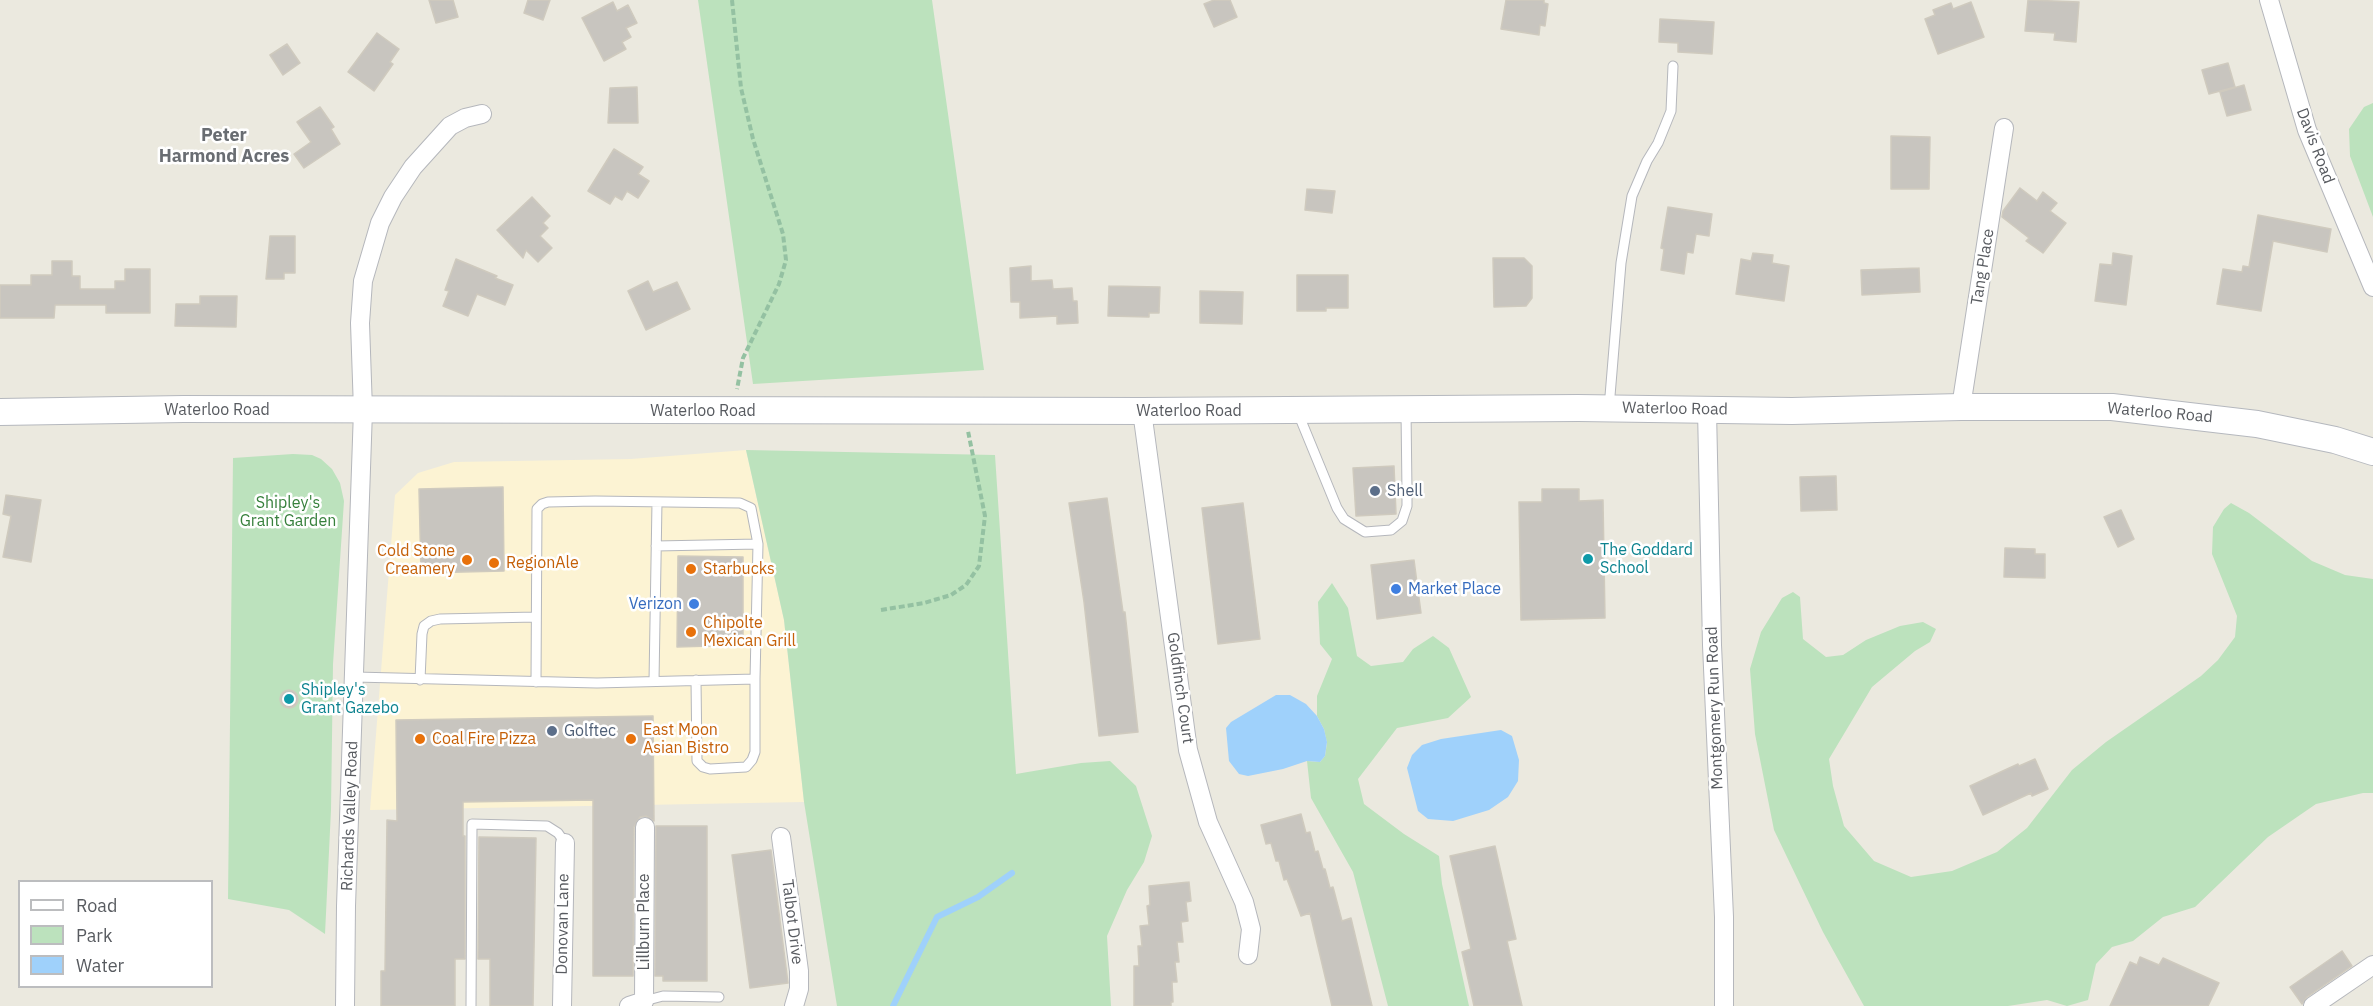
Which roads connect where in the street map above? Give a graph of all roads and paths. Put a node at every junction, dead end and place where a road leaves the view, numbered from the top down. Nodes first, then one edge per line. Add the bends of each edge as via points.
1 (732, 0) edge
2 (2270, 0) edge
3 (1673, 66) dead end
4 (482, 114) dead end
5 (2004, 128) dead end
6 (2373, 287) edge
7 (1961, 406) junction
8 (1609, 408) junction
9 (363, 410) junction
10 (963, 410) junction
11 (1707, 410) junction
12 (738, 411) junction
13 (1142, 411) junction
14 (1297, 411) junction
15 (1406, 411) junction
16 (0, 412) edge
17 (2373, 452) edge
18 (657, 502) junction
19 (758, 544) junction
20 (656, 546) junction
21 (881, 610) dead end
22 (536, 617) junction
23 (355, 677) junction
24 (755, 679) junction
25 (420, 680) junction
26 (696, 680) junction
27 (654, 681) junction
28 (536, 682) junction
29 (645, 827) dead end
30 (781, 837) dead end
31 (565, 843) joint
32 (1248, 955) dead end
33 (2373, 965) edge
34 (719, 997) dead end
35 (636, 1004) edge
36 (345, 1006) edge
37 (471, 1006) edge
38 (562, 1006) edge
39 (794, 1006) edge
40 (1724, 1006) edge
41 (2313, 1006) edge

1 - 12 path via 741,88 783,234 786,260 779,284 743,358 737,386
2 - 6 street, Davis Road via 2307,130
3 - 8 lane via 1671,111 1632,196 1621,263
4 - 9 street, Richards Valley Road via 450,126 432,144 393,197 380,223 363,281
5 - 7 street, Tang Place
7 - 11 main road, Waterloo Road
7 - 17 main road, Waterloo Road via 2112,407 2184,414 2257,424
8 - 11 main road, Waterloo Road
8 - 15 main road, Waterloo Road
9 - 12 main road, Waterloo Road
9 - 16 main road, Waterloo Road
9 - 23 street, Richards Valley Road
10 - 12 main road, Waterloo Road
10 - 13 main road, Waterloo Road
10 - 21 path via 985,516 978,566 966,585 951,595
11 - 40 street, Montgomery Run Road
13 - 14 main road, Waterloo Road
13 - 32 street, Goldfinch Court via 1188,750 1208,822 1244,902 1251,929
14 - 15 main road, Waterloo Road
14 - 15 lane via 1337,508 1344,519 1365,532 1391,530 1402,521 1407,492
18 - 19 lane via 748,506 753,512
18 - 20 lane
18 - 22 lane via 548,502 539,506
19 - 20 lane
19 - 24 lane
20 - 27 lane
22 - 25 lane via 431,621 422,634
22 - 28 lane
23 - 25 lane
23 - 36 street, Richards Valley Road
24 - 26 lane
24 - 26 lane via 754,756 746,767 738,769 710,769 697,761
25 - 28 lane
26 - 27 lane
27 - 28 lane
29 - 35 street, Lillburn Place
30 - 39 street, Talbot Drive via 798,971 799,989
31 - 37 lane via 547,826 472,824
31 - 38 street, Donovan Lane
33 - 41 street
34 - 35 lane via 663,996

